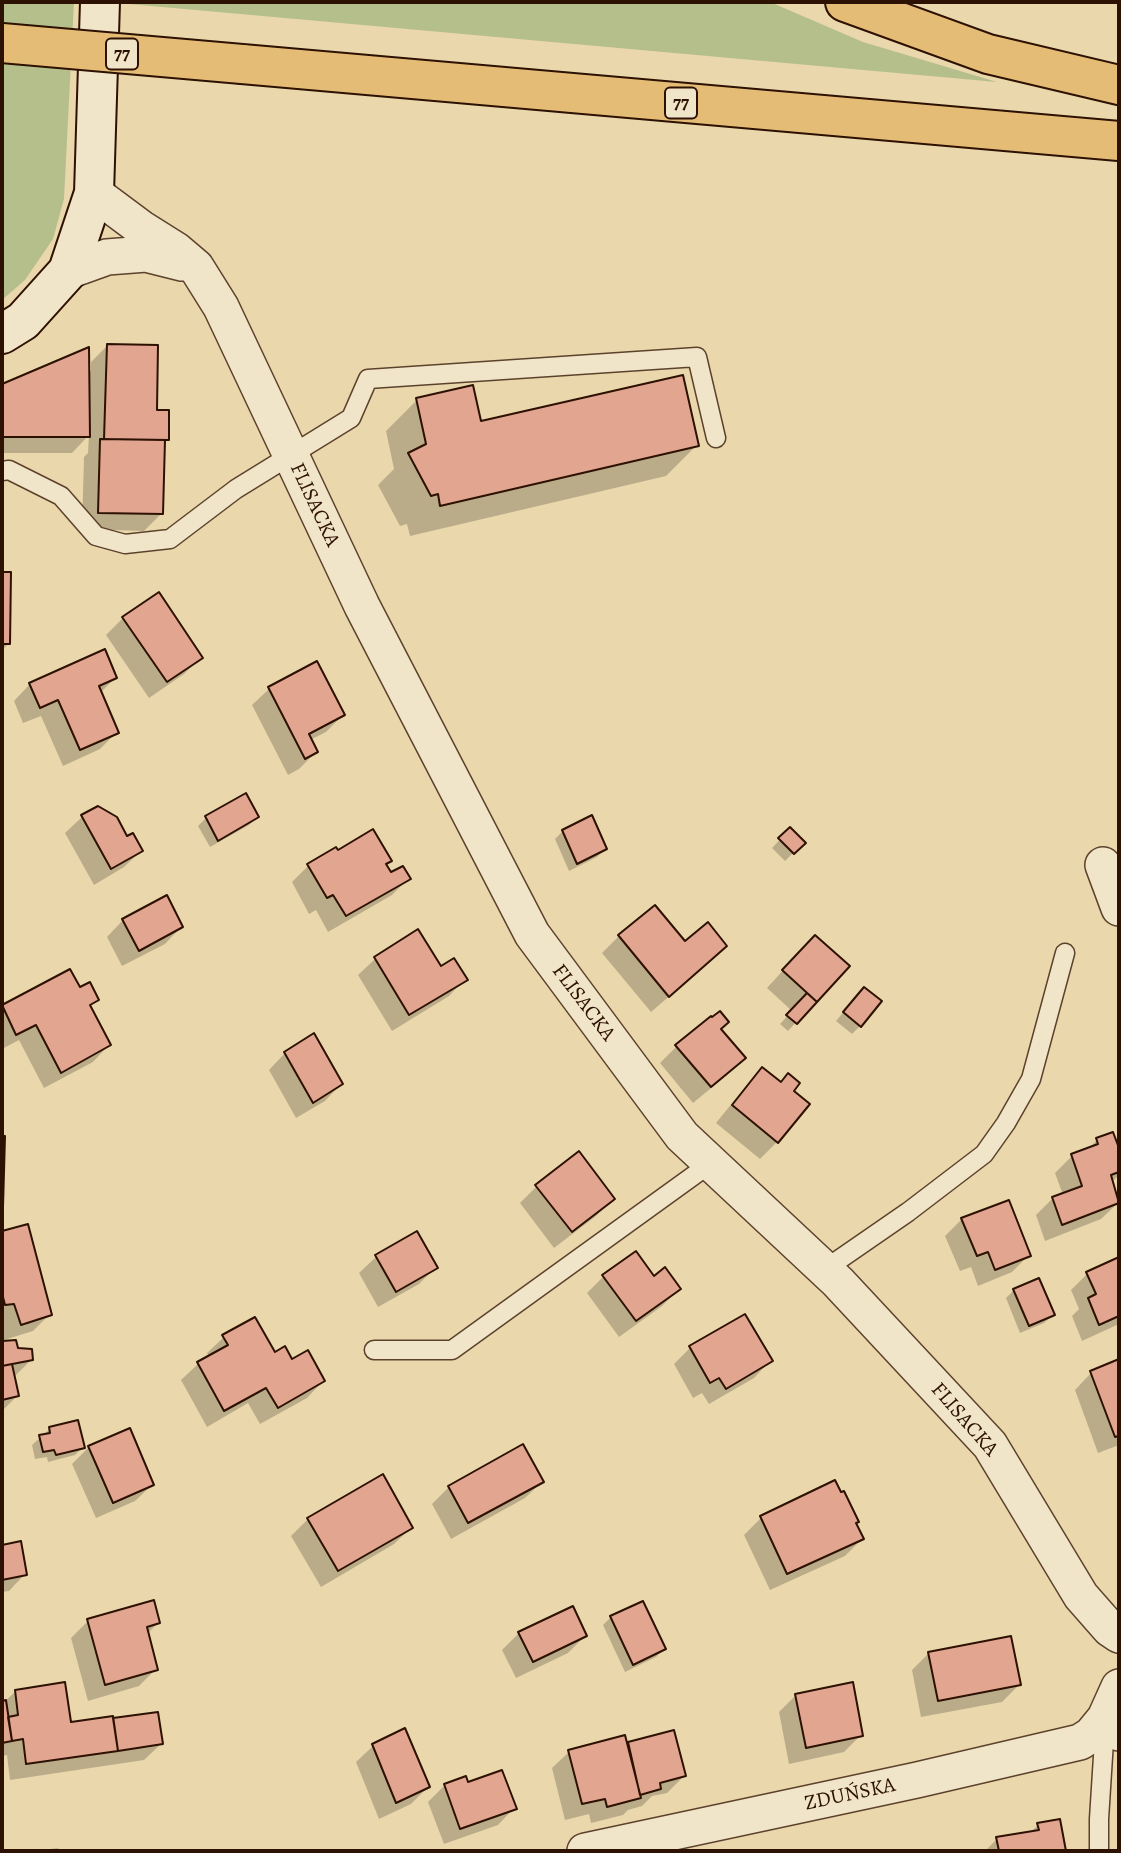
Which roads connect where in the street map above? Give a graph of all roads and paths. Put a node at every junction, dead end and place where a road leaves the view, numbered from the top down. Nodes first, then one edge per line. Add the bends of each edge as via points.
1 (100, 2) edge
2 (845, 2) edge
3 (2, 43) edge
4 (1119, 85) edge
5 (1119, 141) edge
6 (94, 192) junction
7 (196, 267) junction
8 (68, 271) junction
9 (2, 334) edge
10 (716, 438) dead end
11 (290, 454) junction
12 (2, 471) edge
13 (1103, 865) dead end
14 (1119, 908) edge
15 (1065, 953) dead end
16 (711, 1163) junction
17 (824, 1270) junction
18 (374, 1350) dead end
19 (1119, 1635) edge
20 (1119, 1686) edge
21 (1112, 1726) edge
22 (585, 1851) edge
23 (1100, 1851) edge

1 - 6 main road
2 - 4 main road via 988,54
3 - 5 main road, 77, bridge
6 - 7 street, FLISACKA
6 - 8 main road
7 - 8 street via 146,254 107,257
7 - 11 street, FLISACKA via 221,307
8 - 9 main road via 23,321
10 - 11 lane via 697,356 368,379 351,418
11 - 12 lane via 170,539 125,544 96,536 61,496 9,470
11 - 16 street, FLISACKA via 362,606 531,934 682,1136
13 - 14 street
15 - 17 lane via 1031,1079 984,1154
16 - 17 street, FLISACKA
16 - 18 lane via 452,1349
17 - 19 street, FLISACKA via 990,1445 1081,1596
20 - 21 street
21 - 22 street, ZDUŃSKA via 1080,1742
21 - 23 lane via 1099,1819

